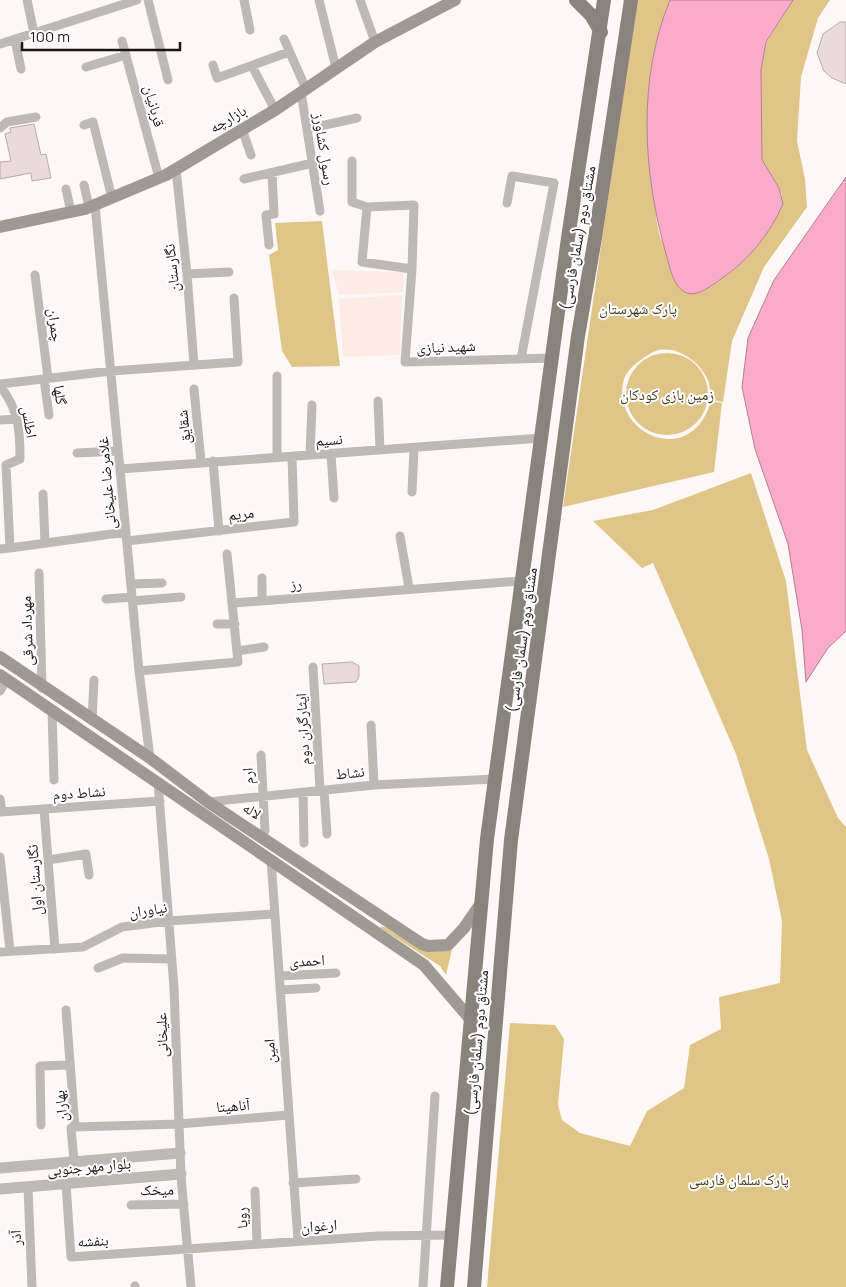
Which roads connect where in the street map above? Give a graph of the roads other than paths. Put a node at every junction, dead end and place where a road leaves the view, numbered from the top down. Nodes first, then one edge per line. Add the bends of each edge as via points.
1 (27, 0) edge
2 (137, 0) edge
3 (148, 0) edge
4 (244, 0) edge
5 (318, 0) edge
6 (360, 0) edge
7 (455, 0) edge
8 (576, 0) edge
9 (604, 0) edge
10 (631, 0) edge
11 (116, 3) edge
12 (250, 30) dead end
13 (601, 32) junction
14 (34, 33) junction
15 (284, 39) dead end
16 (14, 40) junction
17 (122, 41) dead end
18 (375, 42) junction
19 (0, 44) edge
20 (289, 52) junction
21 (126, 55) junction
22 (213, 65) dead end
23 (252, 66) junction
24 (86, 67) dead end
25 (336, 68) junction
26 (21, 70) dead end
27 (168, 80) dead end
28 (303, 90) junction
29 (275, 110) junction
30 (36, 117) dead end
31 (357, 118) dead end
32 (84, 125) dead end
33 (0, 128) edge
34 (242, 129) junction
35 (307, 129) junction
36 (250, 155) dead end
37 (352, 161) dead end
38 (313, 163) junction
39 (176, 169) junction
40 (272, 173) junction
41 (159, 178) junction
42 (244, 179) dead end
43 (84, 185) dead end
44 (66, 189) dead end
45 (112, 198) junction
46 (507, 203) dead end
47 (92, 206) junction
48 (367, 207) junction
49 (320, 211) dead end
50 (71, 212) junction
51 (0, 227) edge
52 (269, 244) dead end
53 (412, 269) junction
54 (229, 272) dead end
55 (187, 274) junction
56 (35, 275) dead end
57 (234, 298) dead end
58 (552, 358) junction
59 (521, 359) junction
60 (194, 365) junction
61 (111, 371) junction
62 (277, 376) dead end
63 (46, 378) junction
64 (0, 385) edge
65 (194, 389) dead end
66 (378, 401) dead end
67 (312, 405) dead end
68 (49, 415) dead end
69 (17, 419) junction
70 (1, 420) edge
71 (540, 438) junction
72 (414, 448) junction
73 (380, 450) junction
74 (118, 452) junction
75 (77, 453) dead end
76 (331, 454) junction
77 (310, 455) junction
78 (292, 456) junction
79 (277, 458) junction
80 (201, 462) junction
81 (213, 462) junction
82 (120, 469) junction
83 (412, 492) dead end
84 (43, 494) dead end
85 (334, 498) dead end
86 (4, 521) edge
87 (219, 531) junction
88 (400, 536) dead end
89 (126, 537) junction
90 (46, 543) junction
91 (10, 548) junction
92 (0, 549) edge
93 (227, 554) dead end
94 (39, 573) dead end
95 (262, 578) dead end
96 (521, 581) junction
97 (162, 583) dead end
98 (131, 584) junction
99 (408, 588) junction
100 (182, 597) dead end
101 (106, 599) dead end
102 (132, 599) junction
103 (262, 600) junction
104 (233, 603) junction
105 (217, 624) dead end
106 (235, 624) junction
107 (264, 647) dead end
108 (237, 651) junction
109 (0, 657) edge
110 (313, 667) dead end
111 (139, 671) junction
112 (94, 680) dead end
113 (2, 682) edge
114 (42, 688) junction
115 (52, 710) junction
116 (92, 721) junction
117 (371, 725) dead end
118 (108, 731) junction
119 (101, 743) junction
120 (261, 755) dead end
121 (150, 758) junction
122 (495, 779) junction
123 (54, 780) dead end
124 (158, 782) junction
125 (374, 785) junction
126 (322, 790) junction
127 (303, 792) junction
128 (263, 796) junction
129 (0, 799) edge
130 (160, 801) junction
131 (208, 802) junction
132 (44, 809) junction
133 (1, 812) edge
134 (265, 831) dead end
135 (327, 834) dead end
136 (304, 843) dead end
137 (0, 856) edge
138 (271, 859) junction
139 (48, 860) junction
140 (89, 875) dead end
141 (482, 902) junction
142 (274, 914) junction
143 (378, 916) junction
144 (168, 921) junction
145 (371, 928) junction
146 (54, 949) junction
147 (10, 951) junction
148 (0, 952) edge
149 (172, 959) junction
150 (98, 968) dead end
151 (336, 973) dead end
152 (279, 976) junction
153 (316, 988) dead end
154 (280, 990) junction
155 (66, 1010) dead end
156 (471, 1020) junction
157 (70, 1065) junction
158 (434, 1096) dead end
159 (289, 1116) junction
160 (179, 1124) junction
161 (42, 1126) dead end
162 (76, 1127) junction
163 (180, 1153) junction
164 (74, 1161) junction
165 (0, 1168) edge
166 (181, 1174) junction
167 (356, 1179) dead end
168 (293, 1183) junction
169 (66, 1184) junction
170 (28, 1187) junction
171 (0, 1189) edge
172 (255, 1191) dead end
173 (131, 1204) dead end
174 (184, 1204) junction
175 (426, 1235) junction
176 (452, 1235) junction
177 (298, 1241) junction
178 (257, 1243) junction
179 (188, 1248) junction
180 (32, 1287) edge
181 (191, 1287) edge
182 (423, 1287) edge
183 (447, 1287) edge
184 (474, 1287) edge

1 - 14 street
2 - 11 street
3 - 27 street
4 - 12 street
5 - 25 street
6 - 18 street
7 - 18 main road, بازارچه
8 - 13 main road via 591,15
9 - 13 main road, مشتاق دوم (سلمان فارسی)
10 - 184 main road, مشتاق دوم (سلمان فارسی) via 578,336 511,840
11 - 14 street
13 - 58 main road, مشتاق دوم (سلمان فارسی)
14 - 16 street
15 - 20 street, رسول کشاورز
16 - 19 street
16 - 26 street
17 - 21 street, قربانیان
18 - 25 main road, بازارچه
20 - 23 street
20 - 28 street, رسول کشاورز
21 - 24 street
21 - 41 street, قربانیان
22 - 23 street via 217,78
23 - 29 street
25 - 28 main road, بازارچه
28 - 29 main road, بازارچه
28 - 35 street, رسول کشاورز
29 - 34 main road, بازارچه
30 - 33 street via 7,122
31 - 35 street
32 - 45 street via 93,122
34 - 36 street
34 - 39 main road, بازارچه
35 - 38 street, رسول کشاورز
37 - 48 street via 352,202
38 - 40 street
38 - 49 street, رسول کشاورز
39 - 41 main road, بازارچه
39 - 55 street, نگارستان
40 - 42 street
40 - 52 street via 274,214 266,215
41 - 45 main road, بازارچه
43 - 47 street, غلامرضا علیخانی
44 - 50 street
45 - 47 main road, بازارچه
46 - 59 street via 512,176 554,183
47 - 50 main road, بازارچه
47 - 61 street, غلامرضا علیخانی
48 - 53 street via 362,262
48 - 53 street, شهید نیازی via 414,206
50 - 51 main road, بازارچه
53 - 59 street, شهید نیازی via 405,362
54 - 55 street
55 - 60 street, نگارستان
56 - 63 street, چمران
57 - 60 street via 238,362
58 - 59 street, شهید نیازی
58 - 71 main road, مشتاق دوم (سلمان فارسی)
60 - 61 street
61 - 63 street
61 - 74 street, غلامرضا علیخانی
62 - 79 street
63 - 64 street
63 - 68 street, گلها
64 - 69 street, اطلس via 12,402
65 - 80 street, شقایق
66 - 73 street
67 - 77 street
69 - 70 street
69 - 86 street, اطلس via 20,459 6,466
71 - 72 street, نسیم
71 - 96 main road, مشتاق دوم (سلمان فارسی)
72 - 73 street, نسیم
72 - 83 street
73 - 76 street, نسیم
74 - 75 street
74 - 82 street, غلامرضا علیخانی
76 - 77 street, نسیم
76 - 85 street
77 - 78 street, نسیم
78 - 79 street, نسیم
78 - 87 street, مریم via 294,522
79 - 81 street, نسیم
80 - 81 street, نسیم
80 - 82 street, نسیم
81 - 87 street
82 - 89 street, غلامرضا علیخانی
84 - 90 street
86 - 91 street, اطلس
87 - 89 street, مریم
88 - 99 street
89 - 90 street
89 - 98 street, غلامرضا علیخانی
90 - 91 street
91 - 92 street
93 - 104 street
94 - 114 street, مهرداد شرقی
95 - 103 street
96 - 99 street, رز
96 - 122 main road, مشتاق دوم (سلمان فارسی)
97 - 98 street
98 - 102 street, غلامرضا علیخانی
99 - 103 street, رز
100 - 102 street
101 - 102 street
102 - 111 street, غلامرضا علیخانی
103 - 104 street, رز
104 - 106 street
105 - 106 street
106 - 108 street
107 - 108 street
108 - 111 street via 238,662
109 - 114 main road, لاله
110 - 126 street, ایثارگران دوم
111 - 121 street, غلامرضا علیخانی
112 - 116 street
113 - 115 main road, لاله
114 - 116 main road, لاله
115 - 119 main road, لاله
115 - 123 street
116 - 118 main road, لاله
117 - 125 street
118 - 119 main road
118 - 121 main road, لاله
119 - 124 main road, لاله
120 - 128 street, ارم
121 - 131 main road, لاله
122 - 125 street, نشاط
122 - 141 main road, مشتاق دوم (سلمان فارسی)
124 - 130 street, علیخانی
124 - 138 main road, لاله
125 - 126 street, نشاط
126 - 127 street, نشاط
126 - 135 street, ایثارگران دوم
127 - 128 street, نشاط
127 - 136 street
128 - 131 street, نشاط
128 - 134 street, ارم
129 - 133 street
130 - 132 street, نشاط دوم
130 - 144 street, علیخانی
131 - 143 main road, لاله
132 - 133 street, نشاط دوم
132 - 139 street, نگارستان اول
137 - 147 street
138 - 142 street, امین
138 - 145 main road, لاله
139 - 140 street via 86,854
139 - 146 street, نگارستان اول
141 - 143 main road, لاله via 448,945 422,944
141 - 156 main road, مشتاق دوم (سلمان فارسی)
142 - 144 street, نیاوران
142 - 152 street, امین
143 - 145 main road
144 - 146 street, نیاوران via 122,927 83,947
144 - 149 street, علیخانی
145 - 156 main road, لاله via 424,965
146 - 147 street, نیاوران
147 - 148 street, نیاوران
149 - 150 street via 123,958
149 - 160 street, علیخانی
151 - 152 street, احمدی
152 - 154 street, امین
153 - 154 street
154 - 159 street, امین
155 - 157 street, بهاران
156 - 176 main road, مشتاق دوم (سلمان فارسی)
157 - 161 street via 40,1066
157 - 162 street, بهاران
158 - 175 street
159 - 160 street, آناهیتا
159 - 168 street, امین
160 - 162 street, بهاران
160 - 163 street, علیخانی
162 - 164 street via 71,1128
163 - 164 street, بلوار مهر جنوبی
163 - 166 street, علیخانی
164 - 165 street, بلوار مهر جنوبی
166 - 169 street, بلوار مهر جنوبی
166 - 174 street, علیخانی
167 - 168 street
168 - 177 street, امین
169 - 170 street, بلوار مهر جنوبی
169 - 179 street, بنفشه via 71,1257
170 - 171 street, بلوار مهر جنوبی
170 - 180 street, آذر
172 - 178 street, رویا
173 - 174 street, میخک
174 - 179 street, علیخانی
175 - 176 street, ارغوان
175 - 177 street, ارغوان
175 - 182 street
176 - 183 main road, مشتاق دوم (سلمان فارسی)
177 - 178 street, ارغوان
178 - 179 street, ارغوان
179 - 181 street, علیخانی

